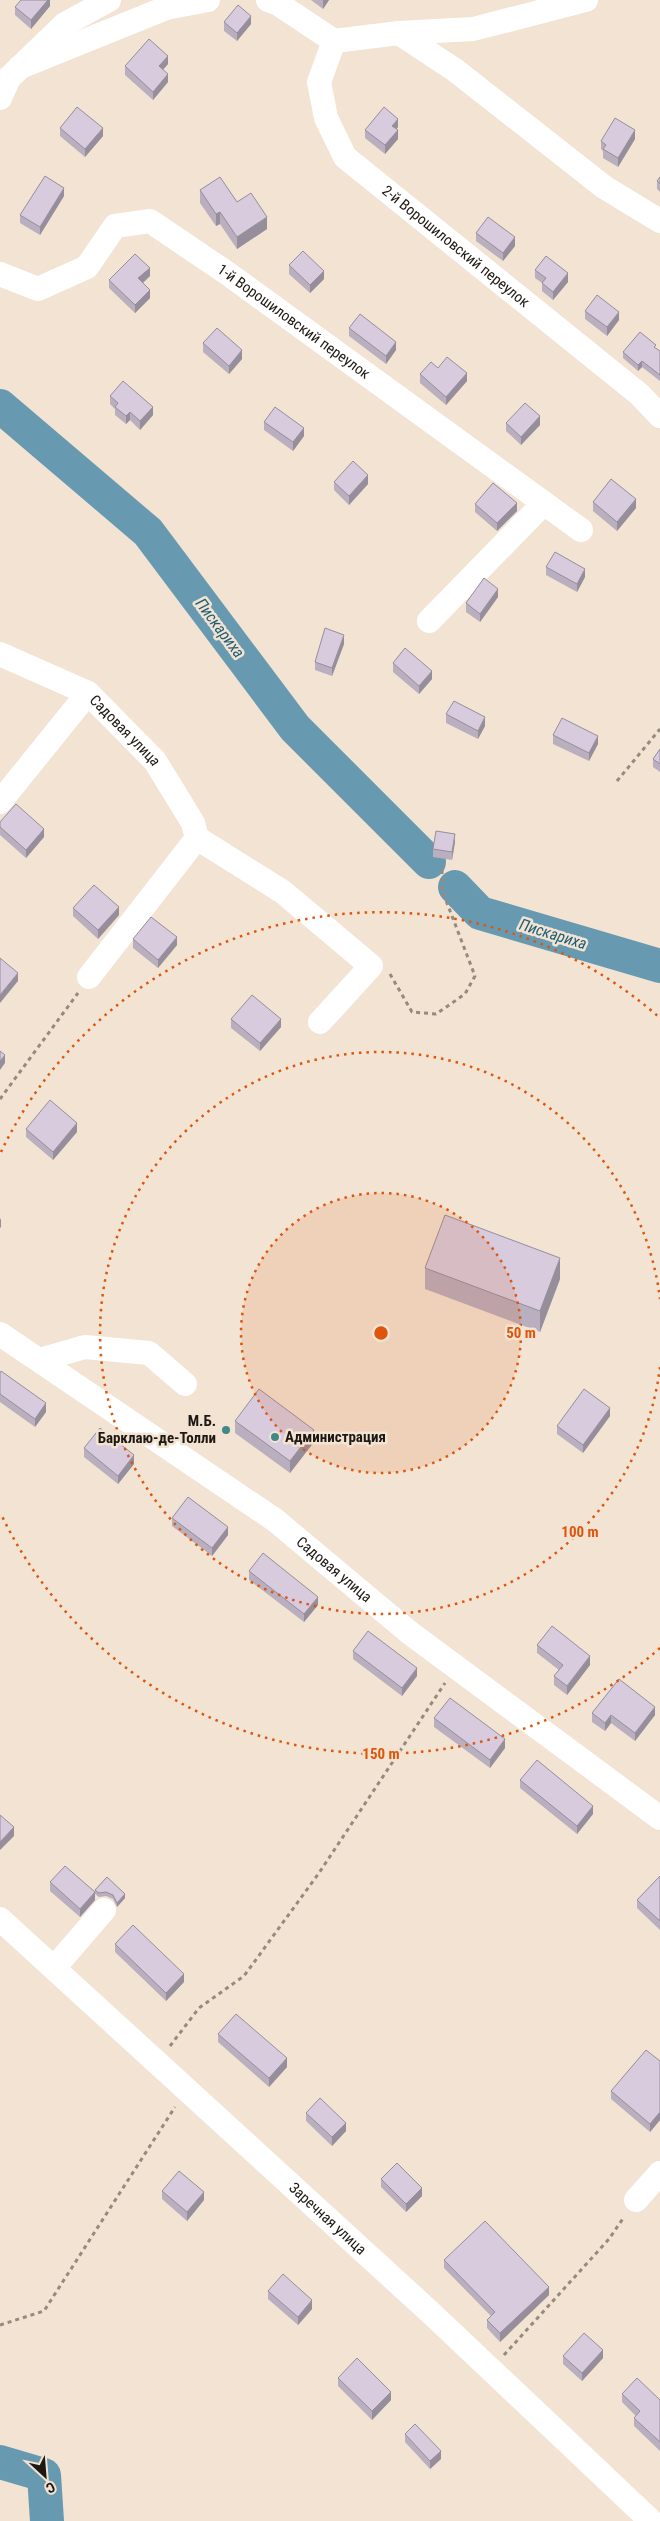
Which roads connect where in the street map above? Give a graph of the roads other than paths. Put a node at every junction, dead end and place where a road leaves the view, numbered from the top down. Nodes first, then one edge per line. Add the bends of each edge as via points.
1 (109, 0) edge
2 (208, 0) edge
3 (268, 0) edge
4 (586, 0) edge
5 (399, 33) junction
6 (334, 41) junction
7 (20, 68) junction
8 (0, 98) edge
9 (660, 221) edge
10 (0, 274) edge
11 (660, 416) edge
12 (544, 503) junction
13 (581, 530) dead end
14 (429, 620) dead end
15 (0, 654) edge
16 (88, 693) junction
17 (0, 802) edge
18 (197, 838) junction
19 (90, 977) road end
20 (320, 1022) dead end
21 (0, 1334) edge
22 (39, 1360) junction
23 (185, 1384) dead end
24 (204, 1453) dead end
25 (213, 1478) junction
26 (660, 1818) edge
27 (104, 1910) dead end
28 (0, 1919) edge
29 (54, 1968) junction
30 (660, 2173) edge
31 (636, 2200) road end
32 (651, 2521) edge

1 - 7 street via 65,24
2 - 7 street via 166,8
3 - 6 street
4 - 5 street via 473,29
5 - 6 street
5 - 9 street via 455,70 604,187
6 - 11 street, 2-й Ворошиловский переулок via 320,82 326,118 345,157 639,394
7 - 8 street via 10,78
10 - 12 street, 1-й Ворошиловский переулок via 38,289 87,267 115,226 150,221 227,273
12 - 13 street, 1-й Ворошиловский переулок
12 - 14 street
15 - 16 street
16 - 17 street, Садовая улица
16 - 18 street, Садовая улица via 154,761 193,823
18 - 19 street
18 - 20 street via 283,892 371,966
21 - 22 street, Садовая улица
22 - 23 street via 85,1347 149,1353
22 - 25 street, Садовая улица
24 - 25 street
25 - 26 street, Садовая улица via 275,1520 410,1633
27 - 29 street
28 - 29 street, Заречная улица
29 - 32 street, Заречная улица
30 - 31 street

